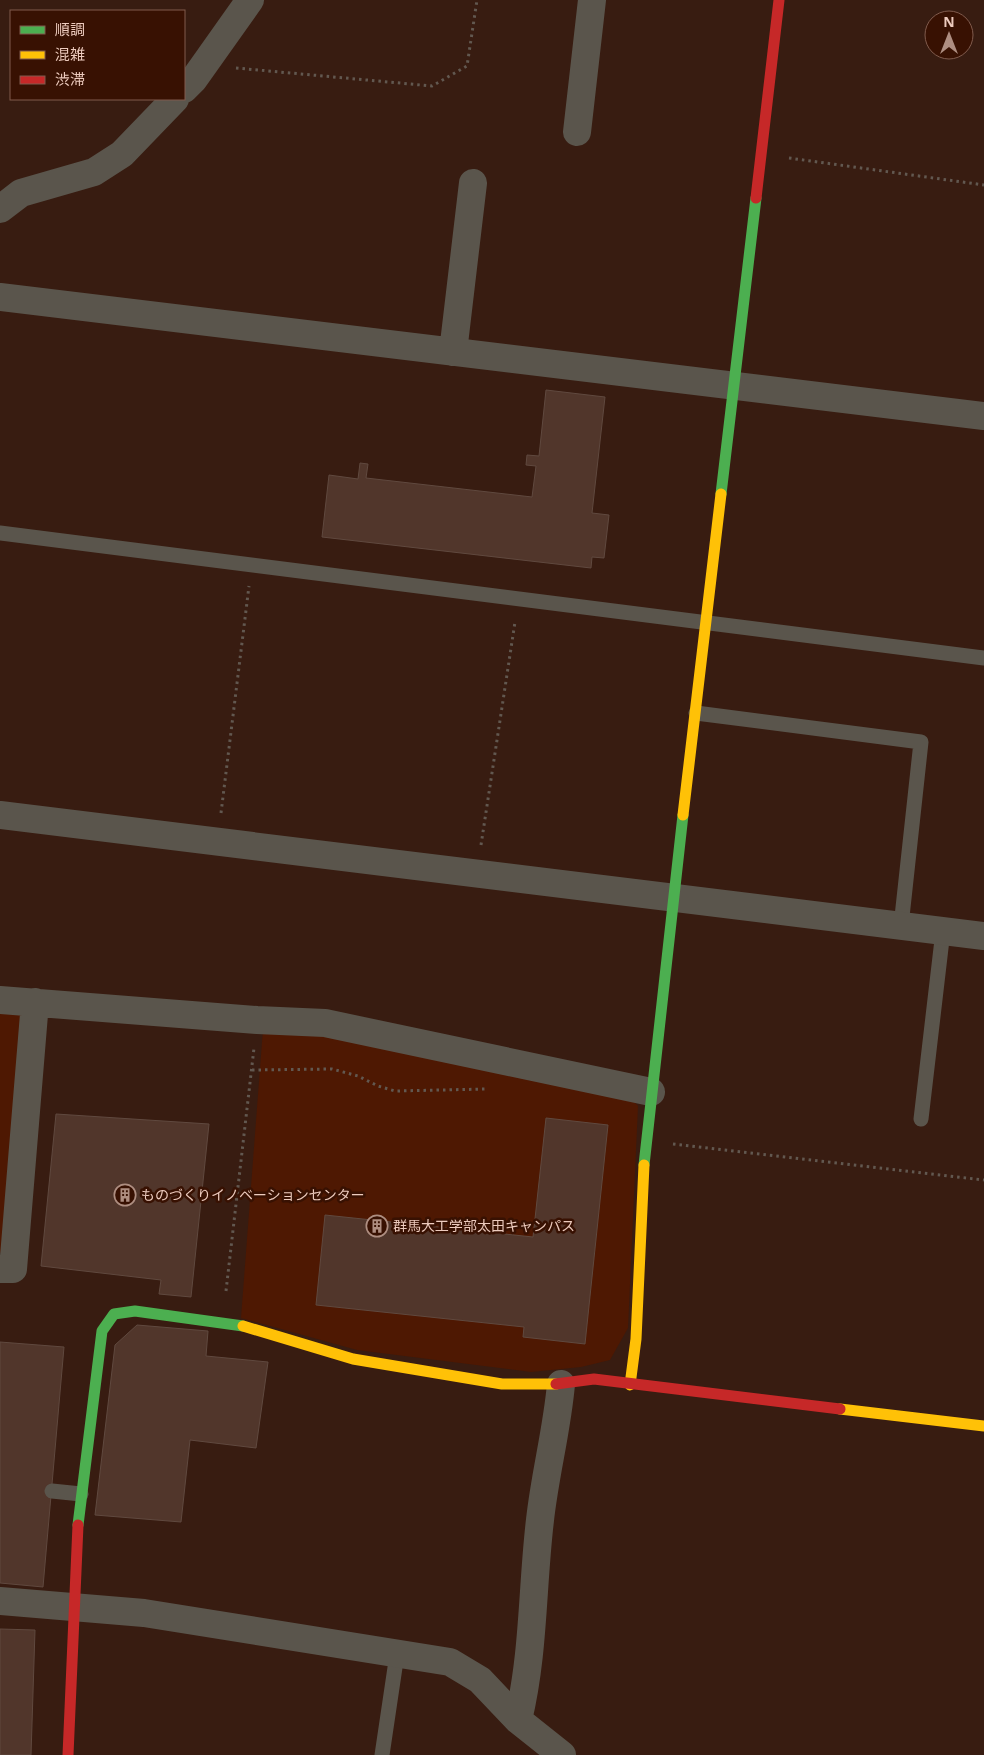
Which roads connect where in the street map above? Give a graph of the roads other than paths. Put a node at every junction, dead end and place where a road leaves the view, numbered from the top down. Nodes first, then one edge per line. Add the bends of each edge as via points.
1 (250, 0) edge
2 (592, 0) edge
3 (779, 0) edge
4 (185, 88) edge
5 (174, 100) edge
6 (577, 132) dead end
7 (473, 182) dead end
8 (0, 209) edge
9 (0, 297) edge
10 (453, 352) junction
11 (733, 386) junction
12 (984, 416) edge
13 (0, 533) edge
14 (706, 623) junction
15 (984, 658) edge
16 (696, 712) junction
17 (0, 815) edge
18 (675, 897) junction
19 (901, 926) junction
20 (943, 931) junction
21 (984, 936) edge
22 (0, 1000) edge
23 (35, 1002) junction
24 (651, 1092) junction
25 (922, 1118) dead end
26 (0, 1269) edge
27 (560, 1384) junction
28 (630, 1386) junction
29 (984, 1426) edge
30 (52, 1490) dead end
31 (81, 1494) junction
32 (0, 1601) edge
33 (74, 1609) junction
34 (397, 1654) junction
35 (518, 1720) junction
36 (68, 1755) edge
37 (382, 1755) edge
38 (562, 1755) edge

1 - 4 street
2 - 6 street
3 - 11 street
5 - 8 street via 122,154 94,172 21,193
7 - 10 street
9 - 10 street
10 - 11 street
11 - 12 street
11 - 14 street
13 - 14 lane
14 - 15 lane
14 - 16 street
16 - 18 street
16 - 19 lane via 921,742
17 - 18 street
18 - 19 street
18 - 24 street
19 - 20 street
20 - 21 street
20 - 25 lane
22 - 23 street
23 - 24 street via 325,1023
23 - 26 street via 13,1269
24 - 28 street via 636,1282 636,1339
27 - 28 street via 594,1379
27 - 31 street via 502,1384 353,1359 239,1325 135,1311 114,1314 102,1330
27 - 35 street via 558,1419 540,1519 529,1667
28 - 29 street
30 - 31 lane
31 - 33 street
32 - 33 street
33 - 34 street via 144,1612
33 - 36 street
34 - 35 street via 450,1662 480,1680
34 - 37 lane
35 - 38 street

